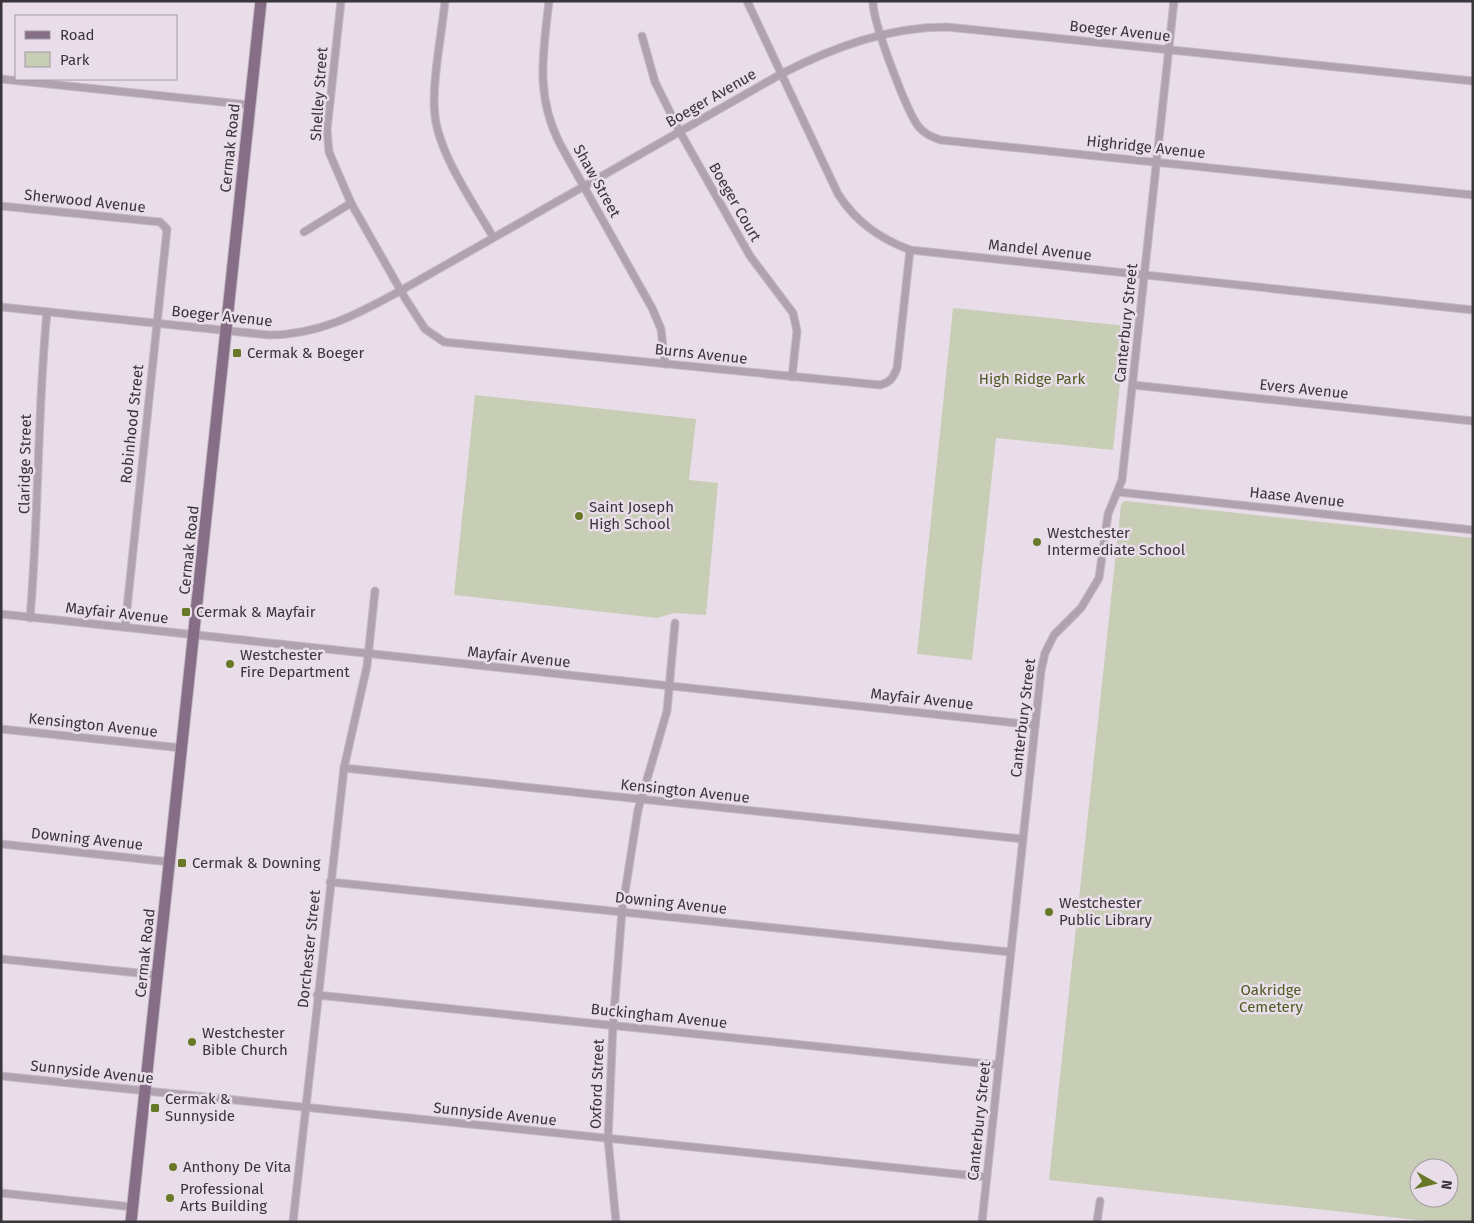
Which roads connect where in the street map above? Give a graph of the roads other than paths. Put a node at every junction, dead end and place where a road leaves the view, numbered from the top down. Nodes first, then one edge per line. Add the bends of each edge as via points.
1 (261, 1) edge
2 (341, 1) edge
3 (445, 1) edge
4 (549, 1) edge
5 (747, 1) edge
6 (873, 1) edge
7 (1174, 1) edge
8 (880, 35) junction
9 (642, 36) dead end
10 (1170, 50) junction
11 (781, 74) junction
12 (1, 79) edge
13 (1473, 81) edge
14 (250, 105) junction
15 (680, 132) junction
16 (1157, 162) junction
17 (584, 186) junction
18 (1473, 195) edge
19 (351, 203) junction
20 (1, 206) edge
21 (164, 225) joint
22 (304, 232) dead end
23 (493, 237) junction
24 (910, 250) junction
25 (1144, 275) junction
26 (400, 291) junction
27 (1, 307) edge
28 (1473, 310) edge
29 (47, 312) junction
30 (157, 323) junction
31 (226, 332) junction
32 (665, 364) junction
33 (792, 377) junction
34 (1133, 385) junction
35 (1473, 421) edge
36 (1118, 492) junction
37 (1473, 530) edge
38 (375, 591) dead end
39 (1, 614) edge
40 (30, 618) junction
41 (675, 622) dead end
42 (125, 626) junction
43 (195, 635) junction
44 (368, 655) junction
45 (668, 686) junction
46 (1035, 725) junction
47 (1, 729) edge
48 (182, 748) junction
49 (344, 768) junction
50 (640, 800) junction
51 (1022, 839) junction
52 (1, 844) edge
53 (170, 862) junction
54 (330, 882) junction
55 (622, 911) junction
56 (1010, 952) junction
57 (1, 960) edge
58 (158, 975) junction
59 (317, 996) junction
60 (613, 1025) junction
61 (998, 1064) junction
62 (1, 1076) edge
63 (145, 1091) junction
64 (305, 1109) junction
65 (608, 1139) junction
66 (986, 1177) junction
67 (1, 1193) edge
68 (1100, 1201) dead end
69 (133, 1207) junction
70 (131, 1222) edge
71 (293, 1222) edge
72 (616, 1222) edge
73 (982, 1222) edge
74 (1097, 1222) edge

1 - 14 main road, Cermak Road
2 - 19 street, Shelley Street via 328,140 336,171
3 - 23 street via 434,101 436,124 446,153
4 - 17 street, Shaw Street via 542,75 544,104 553,131
5 - 11 street, Mandel Avenue
6 - 8 street, Highridge Avenue
7 - 10 street, Canterbury Street
8 - 10 street, Boeger Avenue via 908,29 947,27
8 - 11 street, Boeger Avenue via 825,52
8 - 16 street, Highridge Avenue via 918,126 931,136 941,140
9 - 15 street, Boeger Court via 655,82
10 - 13 street, Boeger Avenue
10 - 16 street, Canterbury Street
11 - 15 street, Boeger Avenue
11 - 24 street, Mandel Avenue via 846,207 874,233
12 - 14 street
14 - 31 main road, Cermak Road
15 - 17 street, Boeger Avenue
15 - 33 street, Boeger Court via 750,256 793,313 798,331
16 - 18 street, Highridge Avenue
16 - 25 street, Canterbury Street
17 - 23 street, Boeger Avenue
17 - 32 street, Shaw Street via 652,308 661,329
19 - 22 street
19 - 26 street, Shelley Street
20 - 21 street, Sherwood Avenue via 154,221
21 - 30 street, Robinhood Street via 166,235
23 - 26 street, Boeger Avenue
24 - 25 street, Mandel Avenue
24 - 33 street, Burns Avenue via 894,378 880,384
25 - 28 street, Mandel Avenue
25 - 34 street, Canterbury Street
26 - 31 street, Boeger Avenue via 347,320 316,330 284,336
26 - 32 street, Burns Avenue via 420,324 444,342
27 - 29 street, Boeger Avenue
29 - 30 street, Boeger Avenue
29 - 40 street, Claridge Street via 40,379 37,533
30 - 31 street, Boeger Avenue
30 - 42 street, Robinhood Street
31 - 43 main road, Cermak Road
32 - 33 street, Burns Avenue
34 - 35 street, Evers Avenue
34 - 36 street, Canterbury Street
36 - 37 street, Haase Avenue
36 - 46 street, Canterbury Street via 1108,514 1101,569 1094,588 1081,608 1059,628 1045,653
38 - 44 street, Dorchester Street
39 - 40 street, Mayfair Avenue
40 - 42 street, Mayfair Avenue
41 - 45 street, Oxford Street
42 - 43 street, Mayfair Avenue
43 - 44 street, Mayfair Avenue
43 - 48 main road, Cermak Road
44 - 45 street, Mayfair Avenue
44 - 49 street, Dorchester Street
45 - 46 street, Mayfair Avenue
45 - 50 street, Oxford Street via 667,711
46 - 51 street, Canterbury Street
47 - 48 street, Kensington Avenue
48 - 53 main road, Cermak Road
49 - 50 street, Kensington Avenue
49 - 54 street, Dorchester Street
50 - 51 street, Kensington Avenue
50 - 55 street, Oxford Street
51 - 56 street, Canterbury Street
52 - 53 street, Downing Avenue
53 - 58 main road, Cermak Road
54 - 55 street, Downing Avenue
54 - 59 street, Dorchester Street
55 - 56 street, Downing Avenue
55 - 60 street, Oxford Street
56 - 61 street, Canterbury Street
57 - 58 street
58 - 63 main road, Cermak Road
59 - 60 street, Buckingham Avenue
59 - 64 street, Dorchester Street
60 - 61 street, Buckingham Avenue
60 - 65 street, Oxford Street
61 - 66 street, Canterbury Street
62 - 63 street, Sunnyside Avenue
63 - 64 street, Sunnyside Avenue
63 - 69 main road, Cermak Road
64 - 65 street, Sunnyside Avenue
64 - 71 street, Dorchester Street
65 - 66 street, Sunnyside Avenue
65 - 72 street, Oxford Street
66 - 73 street, Canterbury Street
67 - 69 street
68 - 74 street
69 - 70 main road, Cermak Road

